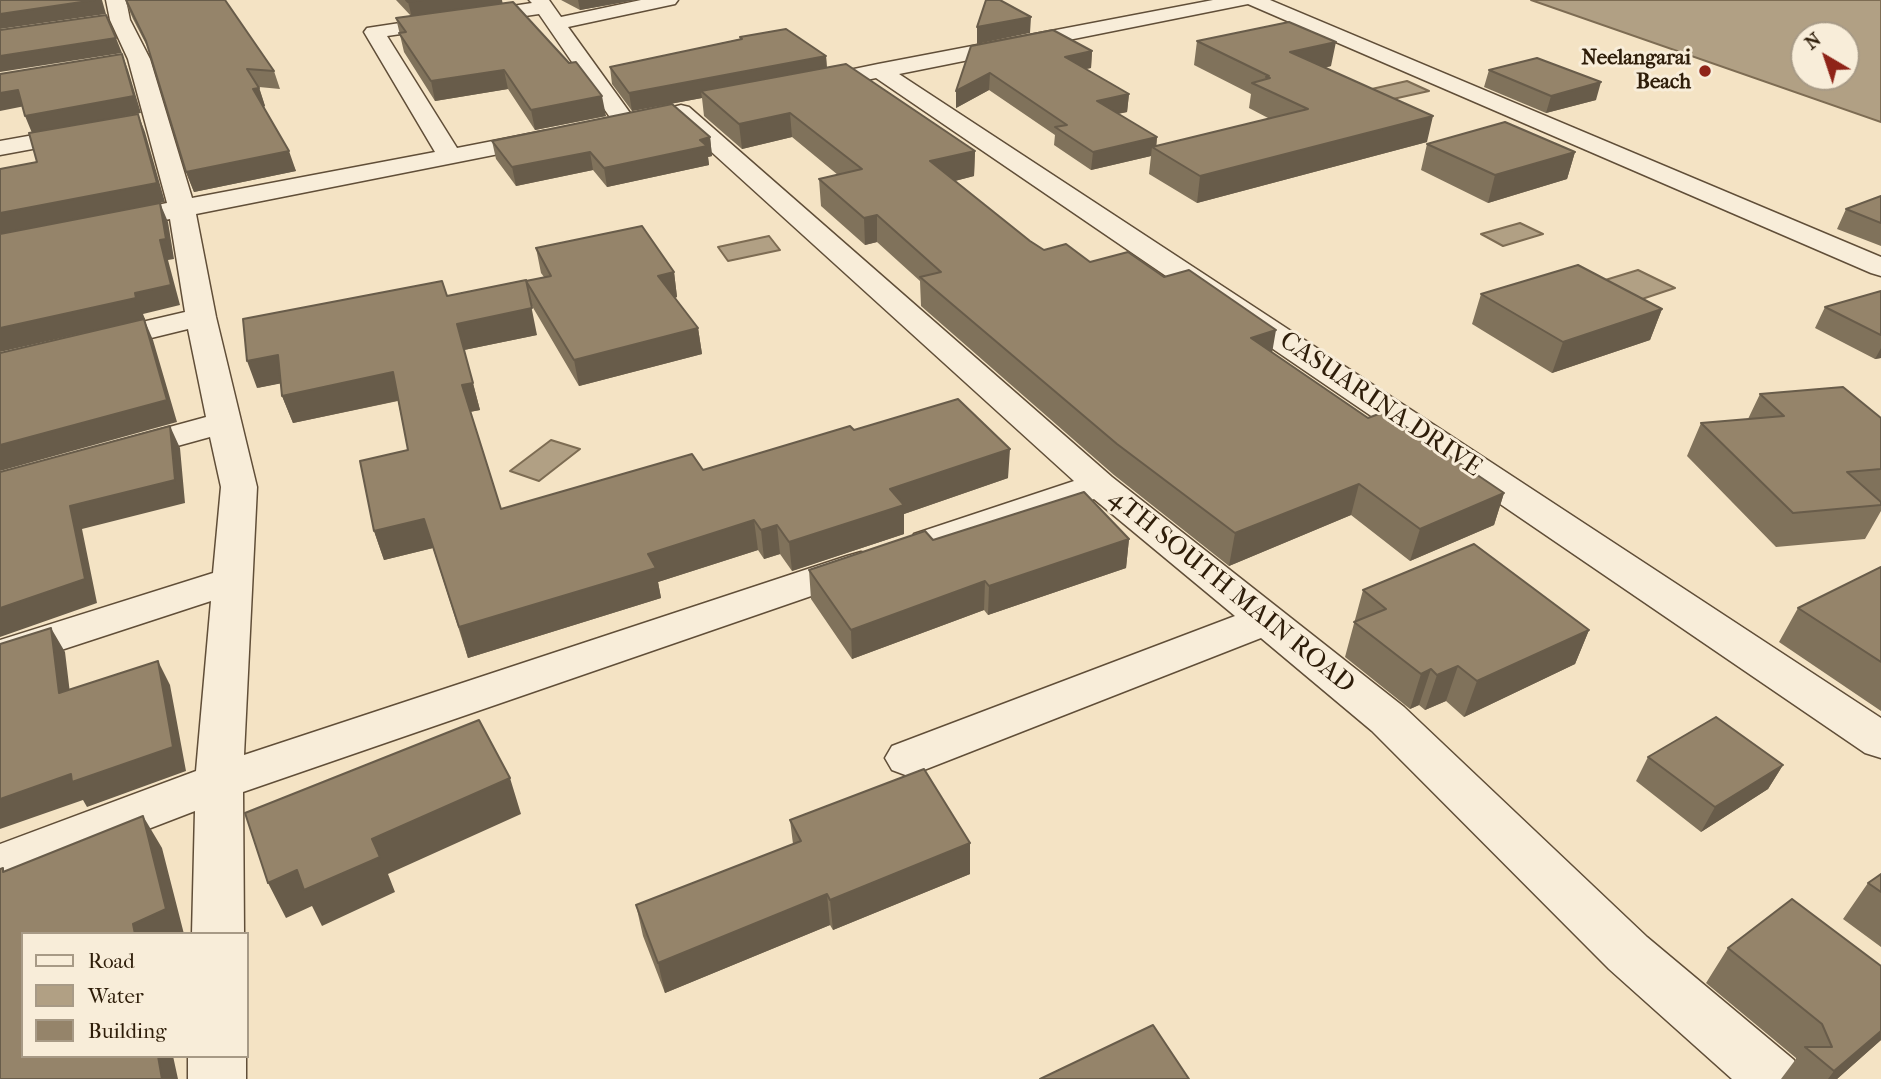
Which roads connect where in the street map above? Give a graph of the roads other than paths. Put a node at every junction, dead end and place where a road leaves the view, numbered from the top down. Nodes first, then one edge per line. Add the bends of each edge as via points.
1 (668, 0) edge
2 (1242, 0) edge
3 (1254, 0) edge
4 (546, 10) edge
5 (110, 15) edge
6 (878, 71) junction
7 (786, 90) edge
8 (664, 115) junction
9 (598, 128) edge
10 (105, 129) edge
11 (571, 133) edge
12 (0, 148) edge
13 (449, 155) junction
14 (182, 208) junction
15 (91, 226) edge
16 (1881, 267) edge
17 (201, 317) junction
18 (0, 365) edge
19 (225, 422) junction
20 (92, 459) edge
21 (1099, 485) junction
22 (233, 580) junction
23 (1266, 620) junction
24 (0, 655) edge
25 (1881, 741) edge
26 (908, 758) dead end
27 (219, 782) junction
28 (0, 865) edge
29 (218, 932) edge
30 (217, 1058) edge
31 (217, 1079) edge
32 (1774, 1079) edge

1 - 4 street
2 - 6 street
3 - 16 street
4 - 8 street, 4TH SOUTH MAIN ROAD
4 - 13 street via 374,32
5 - 14 street via 145,122
6 - 7 street
6 - 25 street, CASUARINA DRIVE
8 - 9 street
8 - 21 street, 4TH SOUTH MAIN ROAD
10 - 12 street
11 - 13 street
13 - 14 street
14 - 15 street
14 - 17 street
17 - 18 street
17 - 19 street
19 - 20 street
19 - 22 street via 239,486
21 - 23 street, 4TH SOUTH MAIN ROAD
21 - 27 street
22 - 24 street
22 - 27 street
23 - 26 street
23 - 32 street, 4TH SOUTH MAIN ROAD via 1388,719 1628,953
27 - 28 street
27 - 29 street
30 - 31 street

